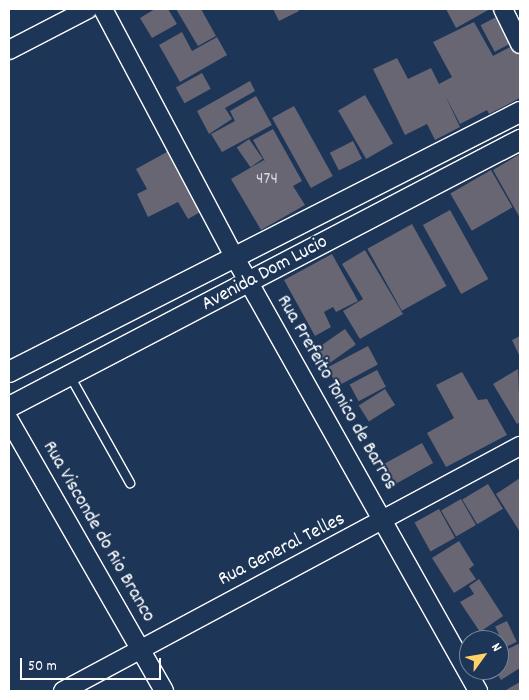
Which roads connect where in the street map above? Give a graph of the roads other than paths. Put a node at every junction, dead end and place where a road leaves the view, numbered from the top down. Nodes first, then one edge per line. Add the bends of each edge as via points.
1 (88, 9) edge
2 (103, 9) edge
3 (503, 9) edge
4 (520, 44) edge
5 (9, 50) edge
6 (520, 112) edge
7 (520, 140) edge
8 (234, 256) junction
9 (248, 281) junction
10 (9, 372) edge
11 (70, 376) junction
12 (9, 407) edge
13 (9, 420) edge
14 (520, 446) edge
15 (130, 483) dead end
16 (384, 520) junction
17 (140, 647) junction
18 (63, 691) edge
19 (164, 691) edge
20 (478, 691) edge

1 - 5 street
2 - 8 street, Rua Prefeito Tonico de Barros
3 - 4 street
6 - 8 main road, Avenida Dom Lucio
7 - 9 main road, Avenida Dom Lucio
8 - 9 street, Rua Prefeito Tonico de Barros
8 - 10 main road, Avenida Dom Lucio
9 - 11 main road, Avenida Dom Lucio
9 - 16 street, Rua Prefeito Tonico de Barros
11 - 12 main road, Avenida Dom Lucio
11 - 15 lane
13 - 17 street, Rua Visconde do Rio Branco
14 - 16 street, Rua General Telles
16 - 17 street, Rua General Telles
16 - 20 street, Rua Prefeito Tonico de Barros
17 - 18 street, Rua General Telles
17 - 19 street, Rua Visconde do Rio Branco

